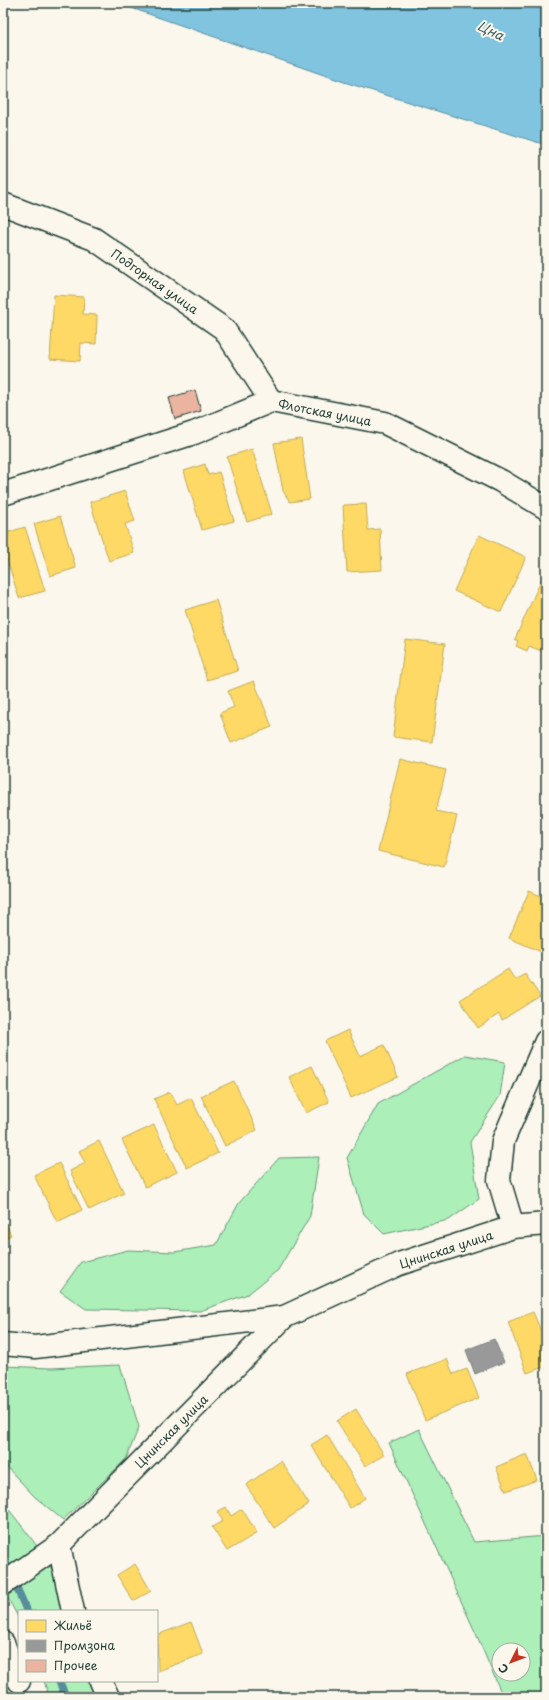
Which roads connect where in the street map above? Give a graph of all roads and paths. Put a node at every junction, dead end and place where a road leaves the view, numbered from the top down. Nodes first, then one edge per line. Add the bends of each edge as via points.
1 (3, 204) edge
2 (271, 401) junction
3 (3, 494) edge
4 (546, 508) edge
5 (546, 1042) edge
6 (546, 1224) edge
7 (514, 1227) junction
8 (284, 1317) junction
9 (3, 1344) edge
10 (59, 1545) junction
11 (3, 1584) edge
12 (74, 1610) edge
13 (3, 1643) edge
14 (18, 1679) edge
15 (19, 1682) edge
16 (101, 1682) edge
17 (26, 1697) edge
18 (108, 1697) edge

1 - 2 street, Подгорная улица via 94,238 224,329
2 - 3 street, Флотская улица via 194,433
2 - 4 street, Флотская улица via 385,423 501,481
5 - 7 street via 503,1141 499,1180
6 - 7 street, Цнинская улица
7 - 8 street, Цнинская улица via 398,1264
8 - 9 street, Цнинская улица via 35,1348
8 - 10 street, Цнинская улица
10 - 11 street, Цнинская улица
10 - 12 street
13 - 14 street
15 - 17 street
16 - 18 street

